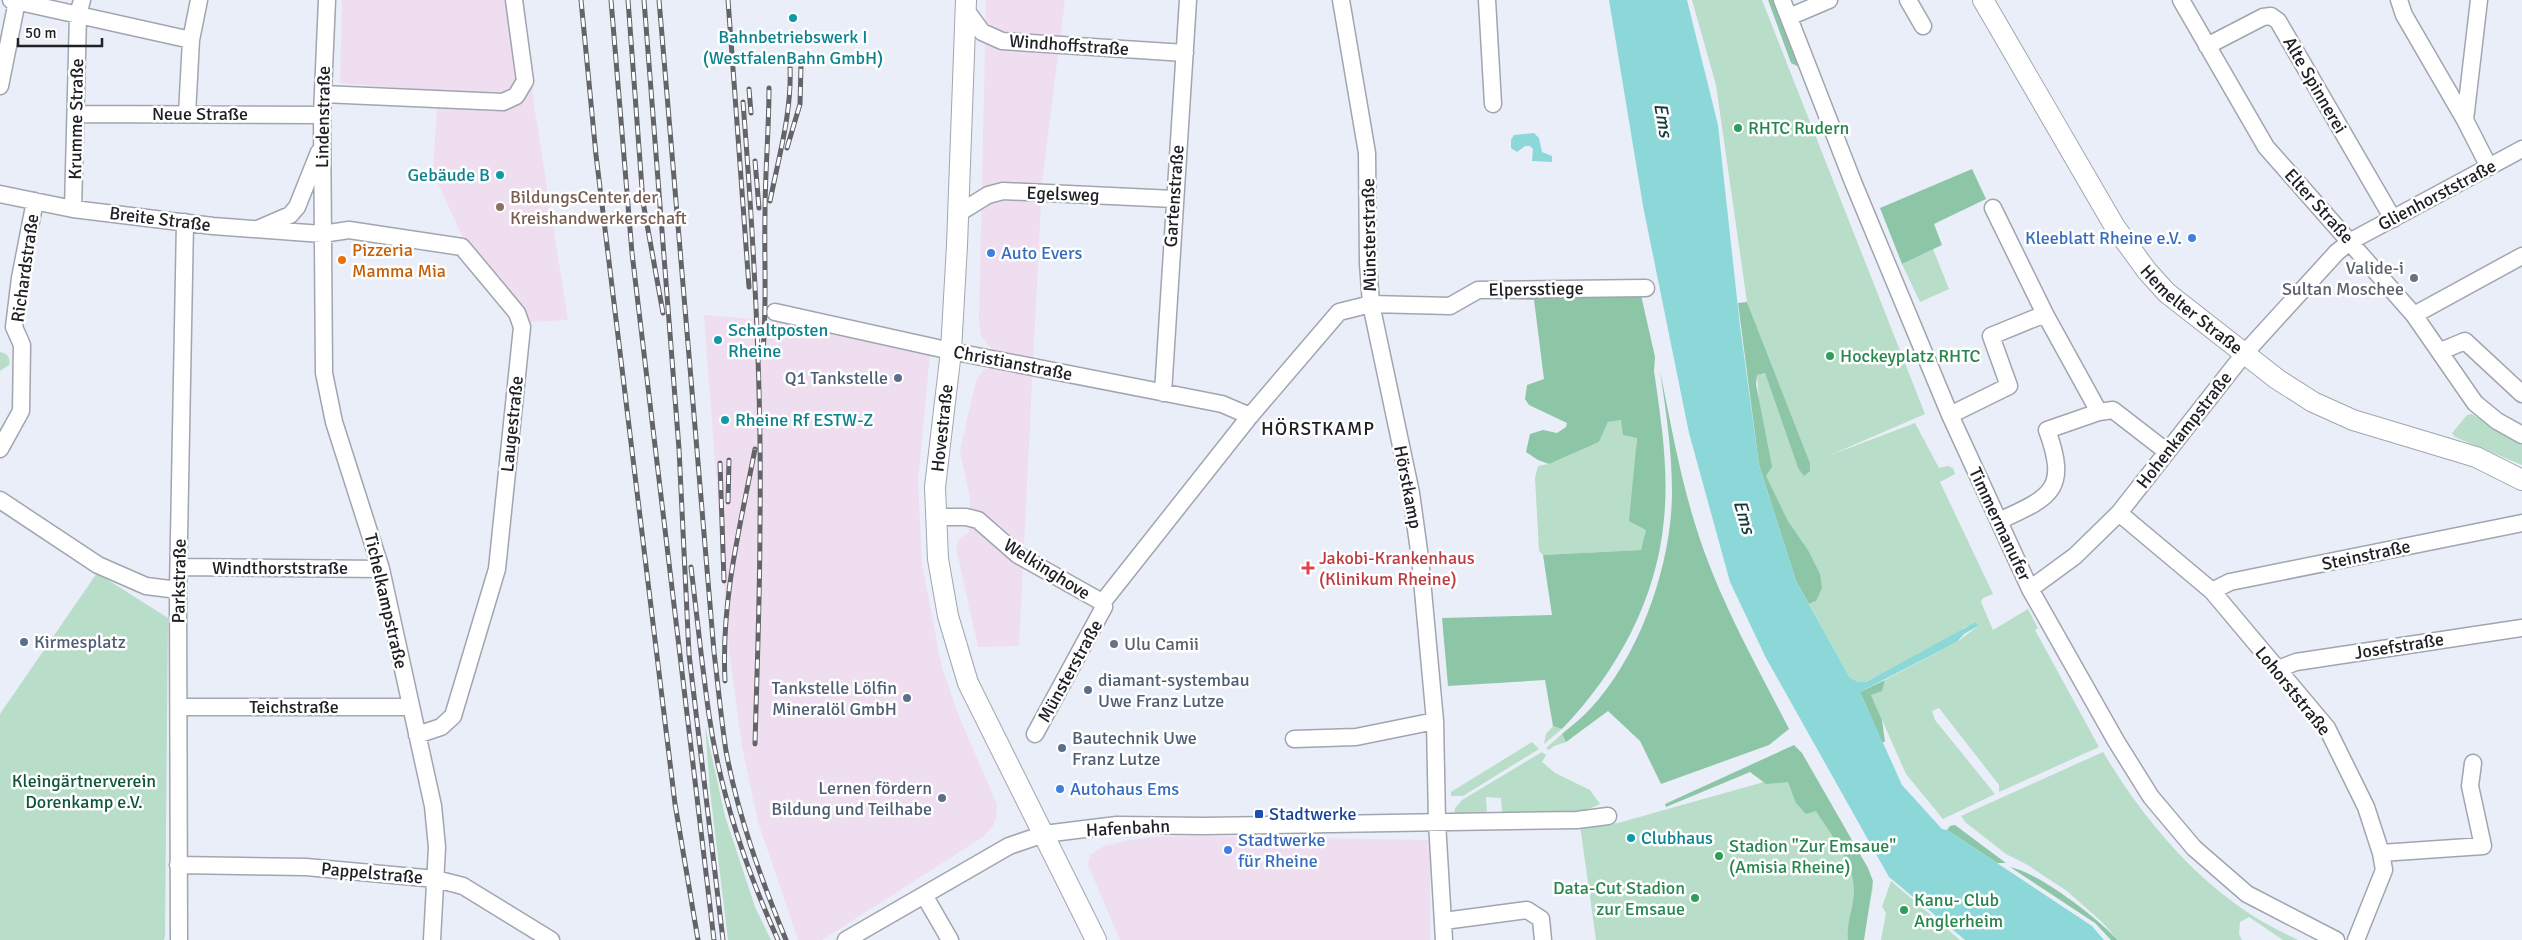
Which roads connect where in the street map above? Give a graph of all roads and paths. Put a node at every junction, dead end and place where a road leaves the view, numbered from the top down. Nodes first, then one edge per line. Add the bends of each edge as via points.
1 (199, 0) edge
2 (327, 0) edge
3 (514, 0) edge
4 (1188, 0) edge
5 (1341, 0) edge
6 (1488, 0) edge
7 (1782, 0) edge
8 (1830, 0) edge
9 (1908, 0) edge
10 (1983, 0) edge
11 (2181, 0) edge
12 (2399, 0) edge
13 (2479, 0) edge
14 (14, 1) edge
15 (966, 5) edge
16 (80, 7) edge
17 (1789, 17) junction
18 (1922, 26) dead end
19 (191, 40) junction
20 (2207, 46) junction
21 (1185, 53) junction
22 (0, 86) edge
23 (323, 94) junction
24 (1493, 104) dead end
25 (77, 114) junction
26 (187, 114) junction
27 (322, 115) junction
28 (2465, 120) junction
29 (322, 142) junction
30 (2522, 149) edge
31 (2489, 167) junction
32 (0, 194) edge
33 (1174, 199) junction
34 (35, 201) junction
35 (1993, 208) dead end
36 (73, 209) junction
37 (959, 213) junction
38 (2393, 219) junction
39 (185, 222) junction
40 (256, 229) junction
41 (322, 234) junction
42 (2351, 242) junction
43 (2522, 256) edge
44 (1646, 288) dead end
45 (1371, 304) junction
46 (775, 312) dead end
47 (2045, 314) junction
48 (2414, 315) junction
49 (951, 351) junction
50 (2441, 351) junction
51 (2244, 354) junction
52 (1163, 393) junction
53 (2522, 394) edge
54 (2099, 412) junction
55 (1950, 415) junction
56 (1250, 416) junction
57 (2522, 435) edge
58 (0, 449) edge
59 (2166, 451) junction
60 (2522, 480) edge
61 (0, 500) edge
62 (2120, 513) junction
63 (936, 517) junction
64 (1999, 521) junction
65 (2522, 524) edge
66 (179, 567) junction
67 (382, 569) junction
68 (2030, 589) junction
69 (178, 590) junction
70 (2212, 591) junction
71 (1103, 605) junction
72 (2522, 628) edge
73 (2278, 669) junction
74 (179, 707) junction
75 (410, 707) junction
76 (1435, 721) junction
77 (417, 734) junction
78 (1035, 734) dead end
79 (1294, 739) dead end
80 (2473, 763) dead end
81 (1608, 816) dead end
82 (1437, 822) junction
83 (1044, 834) junction
84 (2381, 853) junction
85 (178, 865) junction
86 (436, 879) junction
87 (924, 895) junction
88 (1444, 921) junction
89 (178, 940) edge
90 (432, 940) edge
91 (551, 940) edge
92 (846, 940) edge
93 (950, 940) edge
94 (1096, 940) edge
95 (1444, 940) edge
96 (1543, 940) edge
97 (2336, 940) edge
98 (2356, 940) edge

1 - 19 street
2 - 23 street, Lindenstraße
3 - 23 street via 525,81 516,96 503,102
4 - 21 street, Gartenstraße
5 - 45 street, Münsterstraße via 1367,153
6 - 24 street
7 - 17 street, Timmermanufer
8 - 17 street
9 - 18 street
10 - 51 main road, Hemelter Straße via 2130,249 2167,293
11 - 20 street, Elter Straße
12 - 28 street via 2404,15
13 - 28 street
14 - 16 street
14 - 22 street
15 - 21 street, Windhoffstraße via 982,32 1002,41
15 - 37 main road, Hovestraße
16 - 19 street
16 - 25 street, Krumme Straße
17 - 55 street, Timmermanufer via 1853,182
19 - 26 street
20 - 38 street, Alte Spinnerei via 2263,17 2271,16 2278,21
20 - 42 street, Elter Straße via 2266,147
21 - 33 street, Gartenstraße
23 - 27 street, Lindenstraße
25 - 26 street, Neue Straße
25 - 36 street, Krumme Straße
26 - 27 street, Neue Straße
27 - 29 street, Lindenstraße
28 - 31 street
29 - 40 street via 297,207 290,215
29 - 41 street, Lindenstraße
30 - 31 street, Glienhorststraße
31 - 38 street, Glienhorststraße
32 - 34 street, Breite Straße
33 - 37 street, Egelsweg via 1003,191 983,197
33 - 52 street, Gartenstraße
34 - 36 street, Breite Straße
34 - 58 street, Richardstraße via 14,327 22,345 21,411
35 - 47 street
36 - 39 street, Breite Straße
37 - 49 main road, Hovestraße
38 - 42 street, Glienhorststraße
39 - 40 street, Breite Straße
39 - 66 street, Parkstraße
40 - 41 street, Breite Straße
41 - 67 street, Tichelkampstraße via 324,373 334,422
41 - 77 street, Laugestraße via 349,230 462,247 517,313 522,328 497,569 453,716 441,727
42 - 48 street, Elter Straße
42 - 51 street, Hohenkampstraße via 2337,252
43 - 48 street
44 - 45 street, Elpersstiege via 1478,290 1450,306
45 - 56 street, Münsterstraße via 1338,312
45 - 76 street, Hörstkamp via 1418,535
46 - 49 street, Christianstraße
47 - 54 street
47 - 55 street via 1991,336 2009,386
48 - 50 street, Elter Straße
49 - 52 street, Christianstraße
49 - 63 main road, Hovestraße via 936,487
50 - 53 street via 2465,341
50 - 57 street, Elter Straße via 2475,403
51 - 59 street, Hohenkampstraße
51 - 60 main road, Hemelter Straße via 2295,391 2333,412 2470,455
52 - 56 street, Christianstraße via 1222,404
54 - 59 street via 2113,410
54 - 64 street via 2047,430 2056,453 2057,474 2053,487 2033,505
55 - 64 street, Timmermanufer
56 - 71 street, Münsterstraße
59 - 62 street, Hohenkampstraße
61 - 69 street via 98,565 146,586
62 - 68 street, Hohenkampstraße via 2075,556
62 - 70 street, Lohorststraße
63 - 71 street, Welkinghove via 978,520 1018,555
63 - 83 main road, Hovestraße via 938,559 957,653 977,704
64 - 68 street, Timmermanufer
65 - 70 street, Steinstraße via 2230,582
66 - 67 street, Windthorststraße
66 - 69 street, Parkstraße
67 - 75 street, Tichelkampstraße
68 - 97 street, Timmermanufer via 2150,797 2194,848 2247,894
69 - 74 street, Parkstraße
70 - 73 street, Lohorststraße
71 - 78 street, Münsterstraße
72 - 73 street, Josefstraße via 2296,662
73 - 84 street, Lohorststraße via 2326,728 2366,807
74 - 75 street, Teichstraße
74 - 85 street, Parkstraße
75 - 77 street, Tichelkampstraße
76 - 79 street via 1356,737
76 - 82 street, Hörstkamp
77 - 86 street, Tichelkampstraße via 434,806
80 - 84 street via 2470,786 2483,846
81 - 82 street via 1577,820
82 - 83 street, Hafenbahn via 1117,825
82 - 88 street, Hörstkamp
83 - 87 street, Hafenbahn via 1009,846
83 - 94 main road, Hovestraße
84 - 98 street, Lohorststraße via 2384,870
85 - 86 street, Pappelstraße via 306,868
85 - 89 street, Parkstraße
86 - 90 street, Tichelkampstraße
86 - 91 street, Pappelstraße via 463,886
87 - 92 street, Hafenbahn
87 - 93 street
88 - 95 street, Hörstkamp
88 - 96 street via 1527,910 1541,919

